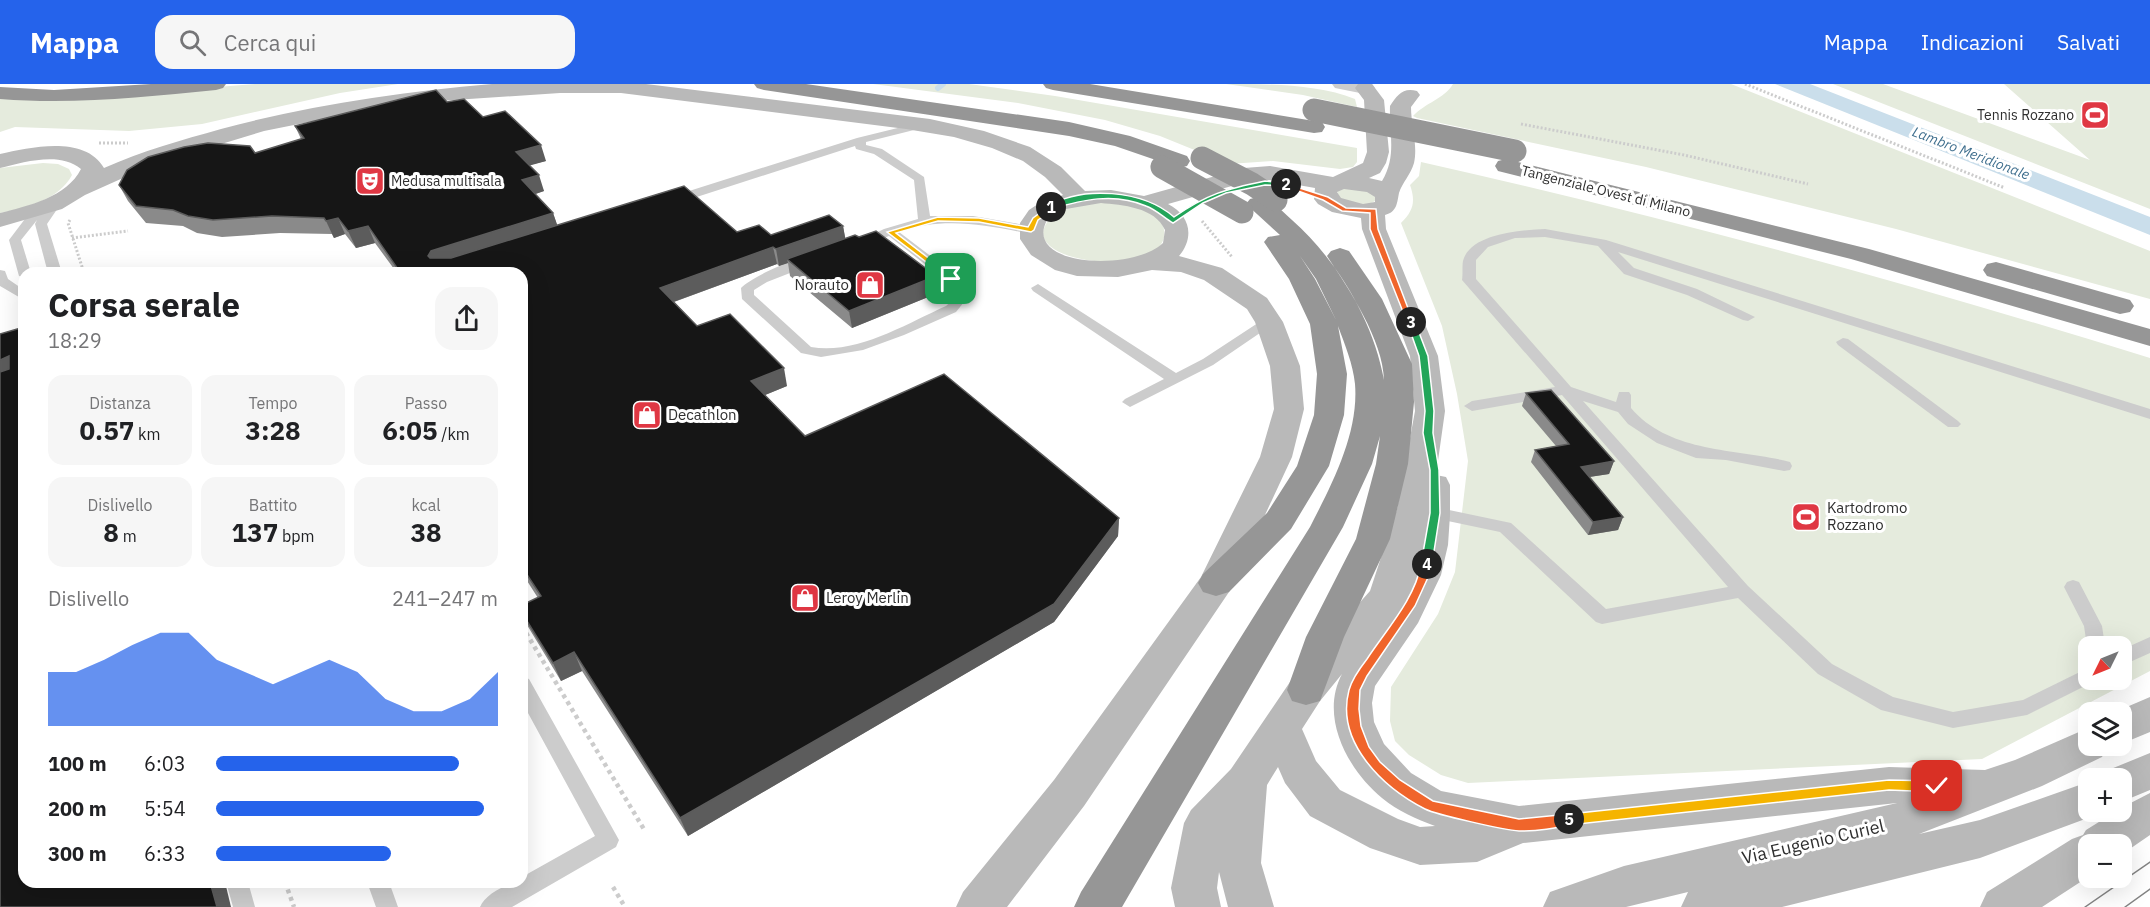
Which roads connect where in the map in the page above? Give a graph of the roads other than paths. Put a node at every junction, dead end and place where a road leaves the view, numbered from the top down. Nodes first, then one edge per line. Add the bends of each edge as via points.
1 (52, 84) edge
2 (129, 84) edge
3 (216, 84) edge
4 (764, 84) edge
5 (840, 84) edge
6 (1053, 84) edge
7 (1148, 84) edge
8 (1342, 84) edge
9 (1361, 86) edge
10 (0, 93) edge
11 (1314, 119) junction
12 (924, 124) junction
13 (226, 135) junction
14 (861, 140) junction
15 (71, 155) junction
16 (1511, 158) junction
17 (0, 160) edge
18 (1334, 188) junction
19 (78, 190) junction
20 (1078, 198) junction
21 (1146, 203) junction
22 (1380, 203) junction
23 (658, 205) edge
24 (1259, 205) junction
25 (55, 208) junction
26 (0, 220) edge
27 (1173, 221) junction
28 (924, 222) junction
29 (1031, 230) junction
30 (891, 232) junction
31 (1602, 243) junction
32 (847, 248) edge
33 (825, 255) edge
34 (1153, 261) junction
35 (22, 267) edge
36 (53, 267) edge
37 (0, 274) edge
38 (1038, 288) dead end
39 (18, 292) edge
40 (2150, 315) edge
41 (1748, 317) dead end
42 (1269, 322) junction
43 (2150, 338) edge
44 (1843, 342) dead end
45 (1175, 379) junction
46 (1566, 390) junction
47 (1130, 402) dead end
48 (1472, 406) dead end
49 (2150, 414) edge
50 (1953, 424) dead end
51 (1785, 466) dead end
52 (1425, 511) junction
53 (1216, 583) junction
54 (2073, 587) dead end
55 (1742, 591) junction
56 (2094, 636) edge
57 (2150, 644) edge
58 (2132, 653) edge
59 (2078, 681) edge
60 (1306, 690) junction
61 (528, 695) edge
62 (2150, 713) edge
63 (2132, 722) edge
64 (1282, 728) junction
65 (2078, 750) edge
66 (2150, 770) edge
67 (2132, 779) edge
68 (1246, 782) junction
69 (1985, 788) junction
70 (2078, 804) edge
71 (2150, 812) edge
72 (1519, 825) junction
73 (2116, 834) edge
74 (2078, 859) edge
75 (528, 886) edge
76 (239, 888) edge
77 (380, 888) edge
78 (524, 888) edge
79 (244, 907) edge
80 (387, 907) edge
81 (491, 907) edge
82 (979, 907) edge
83 (1097, 907) edge
84 (1198, 907) edge
85 (1251, 907) edge
86 (1566, 907) edge
87 (1704, 907) edge
88 (2003, 907) edge

1 - 2 highway
3 - 10 highway via 94,94
4 - 24 highway, bridge via 1011,120 1171,164
5 - 24 highway, bridge via 1103,124 1202,158 1252,184
6 - 11 highway, Tangenziale Ovest di Milano
7 - 11 highway, Tangenziale Ovest di Milano
8 - 9 street
9 - 18 street via 1374,100 1378,152 1372,168
9 - 22 street via 1379,93 1421,91 1400,106 1404,157 1398,175
11 - 16 highway, Tangenziale Ovest di Milano
12 - 13 street via 586,86 393,97
12 - 14 lane
12 - 20 street via 972,134 1023,153 1061,177
13 - 15 street via 138,150
13 - 19 street via 144,159
14 - 23 lane
14 - 28 lane via 860,147 878,151 920,179
15 - 17 street
15 - 19 street via 86,160 93,168 90,178
16 - 40 highway, Tangenziale Ovest di Milano via 1815,219
16 - 43 highway, Tangenziale Ovest di Milano
18 - 21 street via 1270,173 1244,175
18 - 22 street via 1374,186
18 - 27 street via 1265,183 1224,192
19 - 25 street
20 - 21 street via 1113,197
20 - 29 street via 1045,210 1035,219
21 - 27 street
22 - 52 street via 1374,229 1424,356 1434,470
24 - 53 highway via 1323,324 1332,374 1329,416 1312,466 1279,521
24 - 60 highway via 1327,240 1369,299 1398,364 1399,402 1392,464 1373,539 1325,637
24 - 83 highway via 1283,223 1317,260 1343,300 1366,361 1370,396 1365,436 1336,511
25 - 26 street
25 - 35 lane via 15,240
25 - 36 lane via 41,224
27 - 34 street via 1178,232 1176,243
28 - 29 lane via 979,220
28 - 30 lane
29 - 34 street via 1033,242 1042,253 1081,268 1131,268
30 - 32 lane
30 - 33 lane via 960,286 961,301 951,309 841,353 817,354 806,350 747,296 748,288 762,279
31 - 41 lane via 1629,271 1692,292
31 - 46 lane via 1545,233 1514,234 1484,244 1470,259 1469,280
31 - 49 lane
34 - 42 street via 1184,264 1213,274 1257,304
37 - 39 lane via 2,281
38 - 45 lane
42 - 45 lane via 1223,354
42 - 53 street via 1285,366 1288,409 1276,457
44 - 50 lane
45 - 47 lane
46 - 48 lane
46 - 51 lane via 1624,402 1633,421 1663,439 1702,454
46 - 55 lane
52 - 55 lane via 1505,527 1602,617
52 - 60 street via 1385,597
52 - 72 street via 1425,573 1411,603 1356,684 1356,726 1364,749 1376,765 1417,799 1446,810
53 - 82 street via 1069,793
54 - 56 lane
55 - 59 lane via 1825,669 1888,704 1953,720 2027,707
57 - 58 lane
60 - 64 street
61 - 75 lane via 608,840
62 - 63 street
64 - 68 street
64 - 72 street via 1300,771 1325,802 1385,834 1420,846 1477,843
65 - 69 street, Via Eugenio Curiel via 2027,774
66 - 67 street
68 - 84 street via 1206,823 1194,888
68 - 85 street via 1239,863
69 - 72 street via 1889,785
69 - 86 street, Via Eugenio Curiel via 1901,821 1624,887
70 - 87 street via 1980,839
71 - 73 street
74 - 88 street
76 - 79 lane
77 - 80 lane
78 - 81 lane

